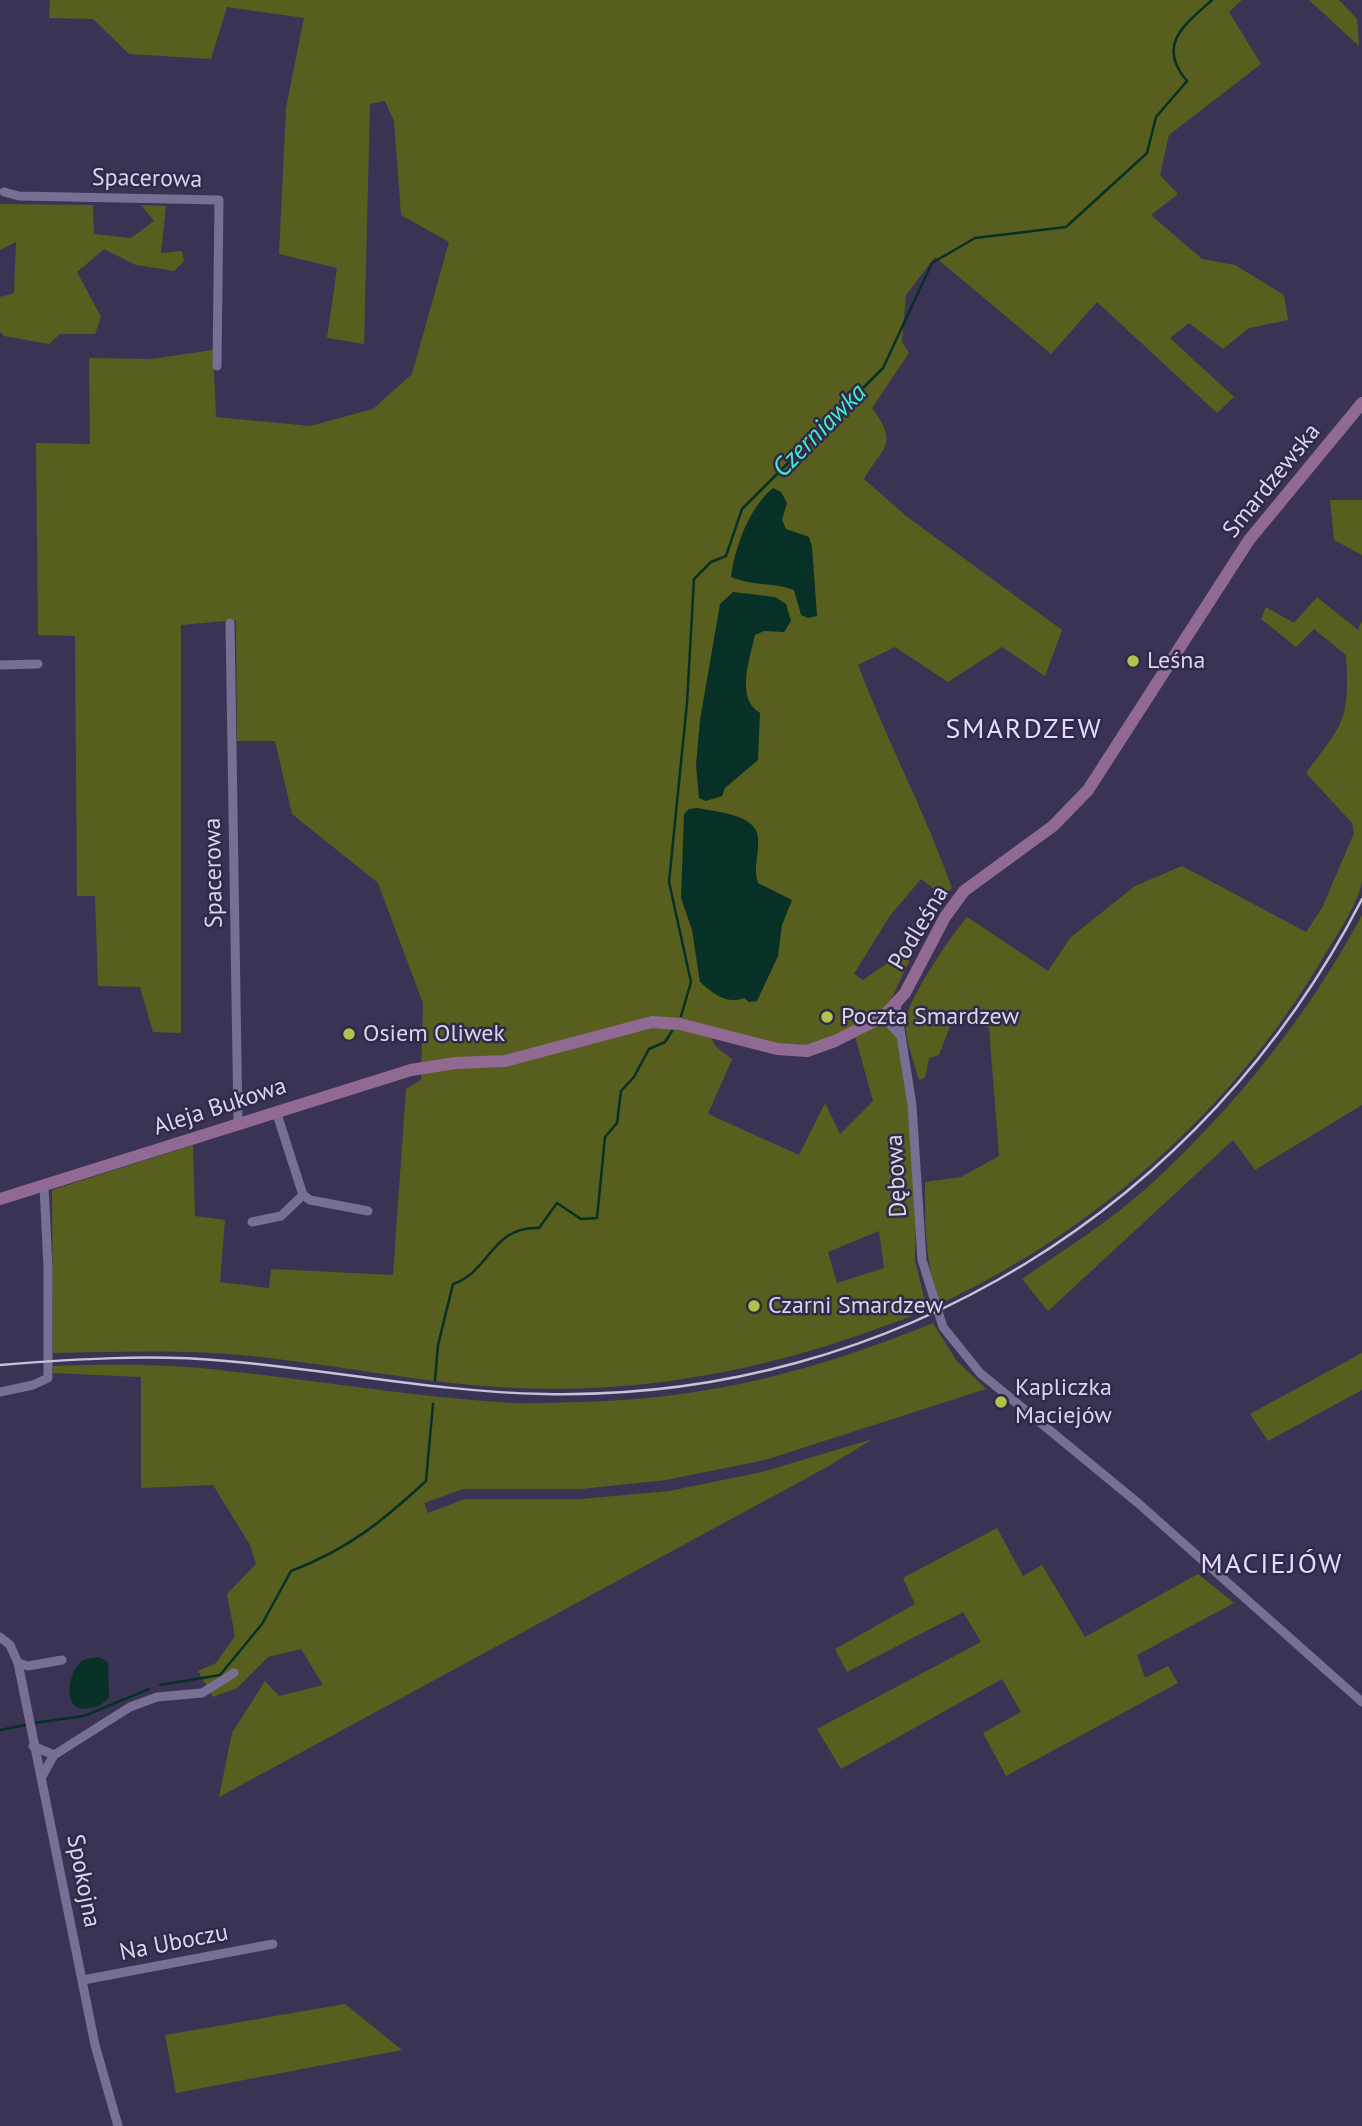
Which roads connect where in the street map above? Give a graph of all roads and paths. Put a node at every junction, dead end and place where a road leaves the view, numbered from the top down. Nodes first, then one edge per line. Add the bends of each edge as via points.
1 (4, 192) dead end
2 (218, 366) dead end
3 (1362, 403) edge
4 (1217, 587) joint
5 (230, 623) dead end
6 (38, 664) dead end
7 (0, 665) edge
8 (896, 1004) junction
9 (883, 1017) junction
10 (903, 1037) junction
11 (456, 1063) joint
12 (275, 1111) junction
13 (239, 1123) junction
14 (44, 1185) junction
15 (303, 1195) junction
16 (0, 1199) edge
17 (368, 1211) dead end
18 (252, 1222) dead end
19 (0, 1392) edge
20 (0, 1637) edge
21 (62, 1660) dead end
22 (18, 1663) junction
23 (234, 1673) dead end
24 (1362, 1702) edge
25 (33, 1746) junction
26 (54, 1755) junction
27 (41, 1778) junction
28 (273, 1944) dead end
29 (83, 1980) junction
30 (118, 2126) edge

1 - 2 street, Spacerowa via 33,197 219,200
3 - 4 street, Smardzewska via 1249,540
4 - 8 street, Podleśna via 1088,790 1053,826 964,891
5 - 13 street, Spacerowa
6 - 7 street
8 - 9 street, Podleśna
8 - 10 street, Dębowa
9 - 10 street
9 - 11 street, Podleśna via 807,1051 777,1049 680,1024 652,1022 519,1059
10 - 24 street, Dębowa via 922,1260 936,1312 954,1344 980,1373 1146,1510
11 - 12 street, Aleja Bukowa via 399,1072
12 - 13 street, Aleja Bukowa
12 - 15 street
13 - 14 street, Aleja Bukowa
14 - 16 street, Aleja Bukowa
14 - 19 street via 48,1378
15 - 17 street
15 - 18 street via 281,1216
20 - 22 street, Spokojna via 10,1645
21 - 22 street via 28,1666
22 - 25 street, Spokojna
23 - 26 street via 202,1693 157,1697 130,1707
25 - 26 street
25 - 27 street, Spokojna
26 - 27 street
27 - 29 street, Spokojna
28 - 29 street, Na Uboczu
29 - 30 street, Spokojna

